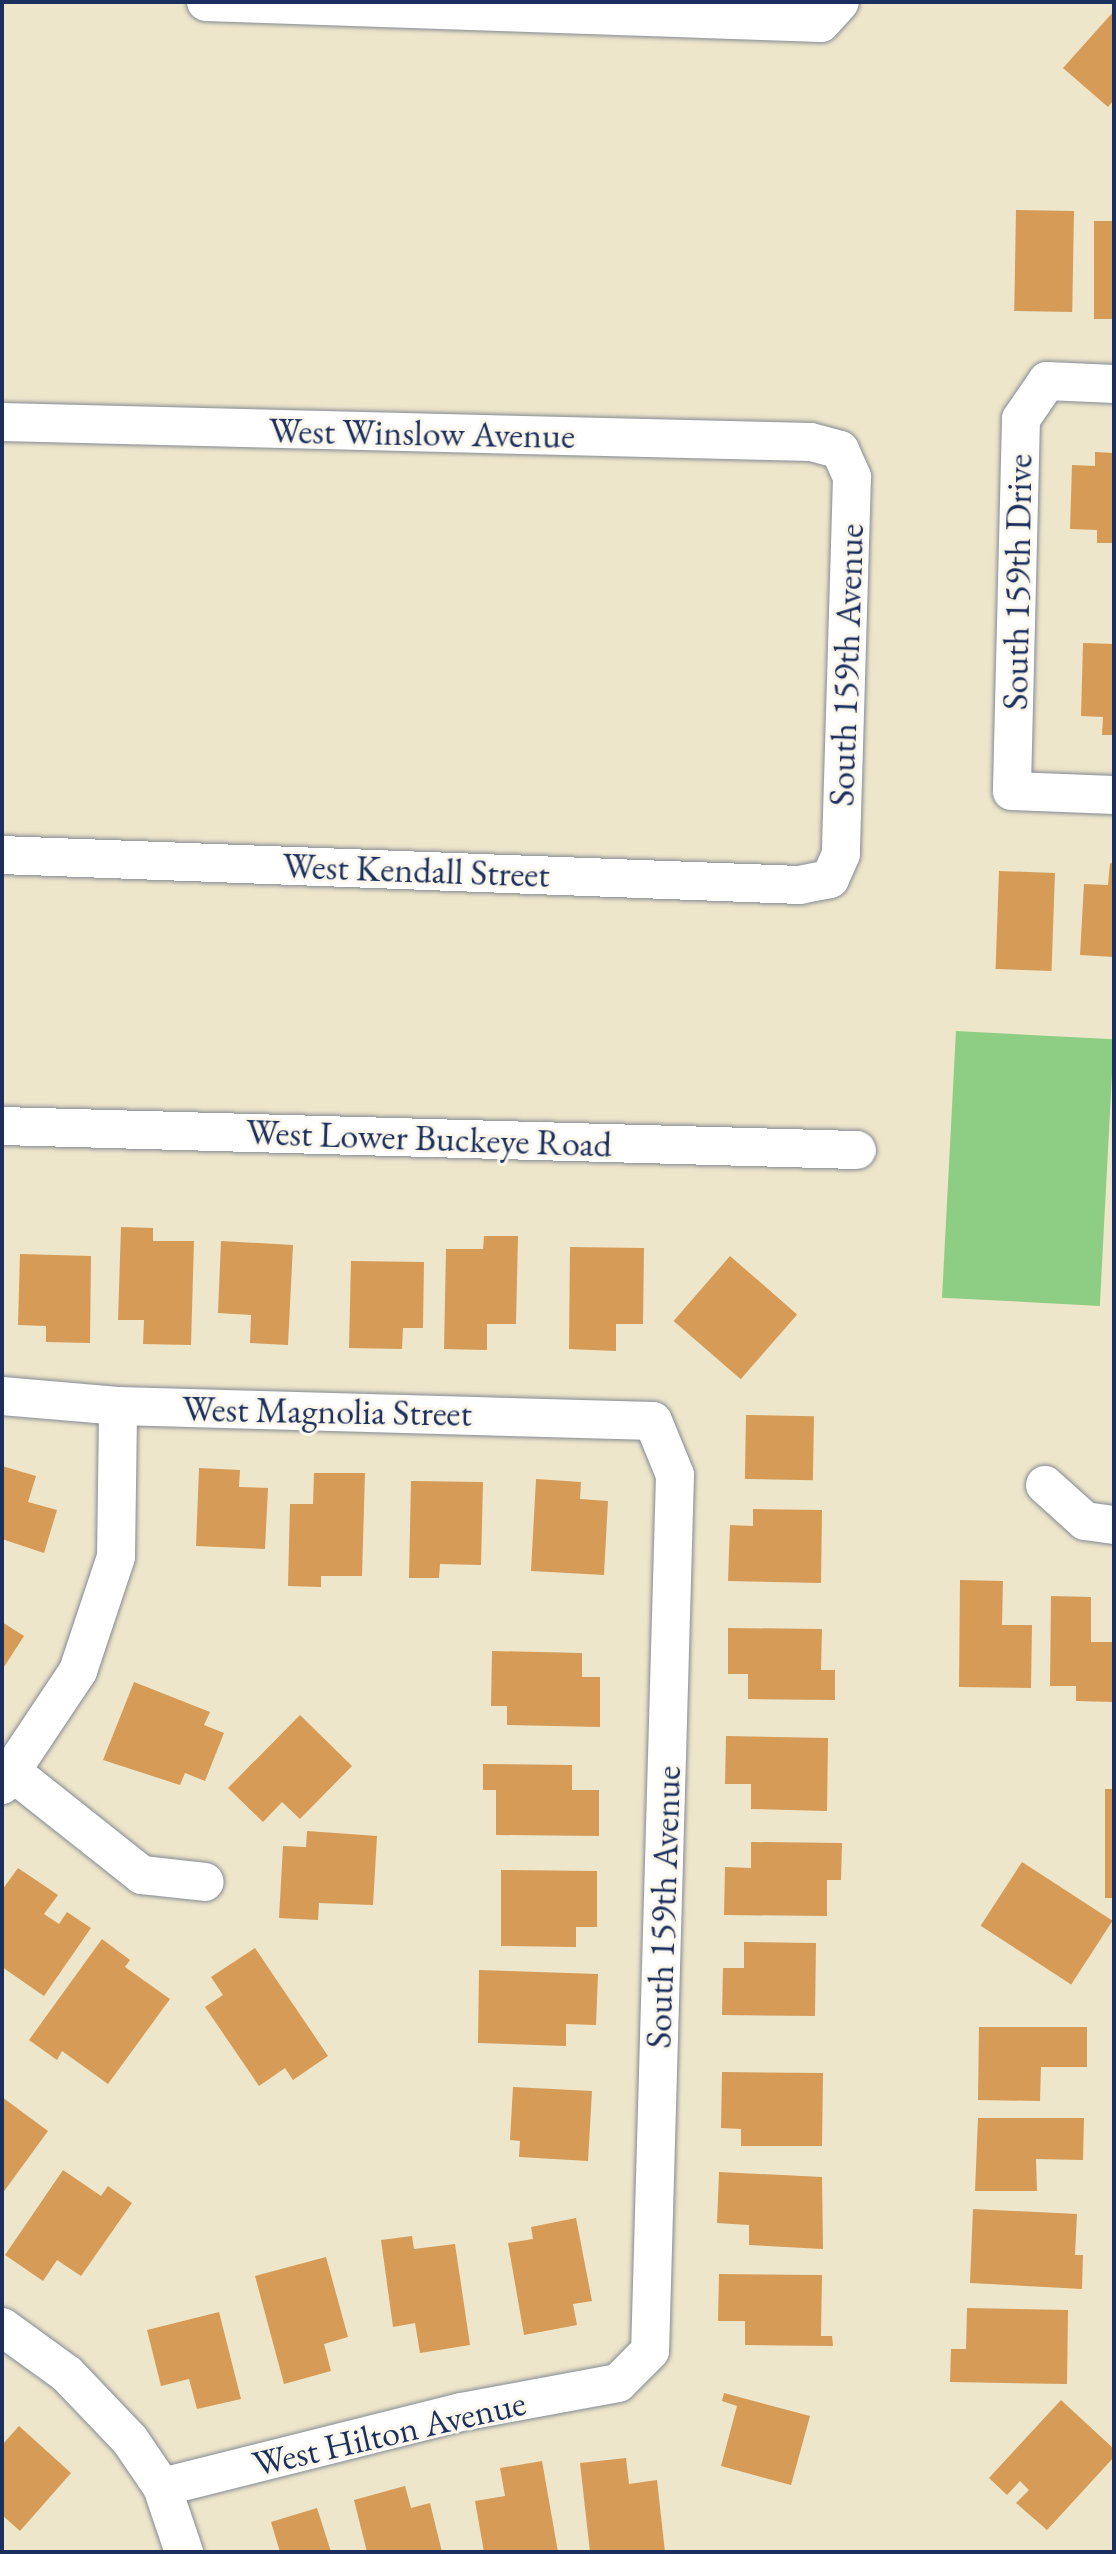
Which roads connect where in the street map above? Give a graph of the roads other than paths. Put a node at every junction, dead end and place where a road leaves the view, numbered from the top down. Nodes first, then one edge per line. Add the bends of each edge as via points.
1 (206, 2) edge
2 (831, 12) edge
3 (1114, 384) edge
4 (2, 422) edge
5 (840, 450) joint
6 (1114, 795) edge
7 (2, 855) edge
8 (830, 879) joint
9 (2, 1126) edge
10 (857, 1150) dead end
11 (2, 1396) edge
12 (118, 1406) junction
13 (653, 1421) joint
14 (1045, 1485) dead end
15 (1114, 1525) edge
16 (7, 1779) edge
17 (205, 1882) dead end
18 (2, 2327) edge
19 (618, 2383) joint
20 (162, 2487) junction
21 (184, 2552) edge

1 - 2 street
3 - 6 street, South 159th Drive via 1047,381 1021,419 1012,791
4 - 5 street, West Winslow Avenue via 811,442
5 - 8 street, South 159th Avenue via 852,477 841,854
7 - 8 street, West Kendall Street via 800,885
9 - 10 street, West Lower Buckeye Road
11 - 12 street, West Magnolia Street
12 - 13 street, West Magnolia Street
12 - 16 street via 116,1557 78,1671
13 - 19 street, South 159th Avenue via 675,1475 650,2351
14 - 15 street via 1085,1521
16 - 17 street via 142,1875
18 - 20 street via 67,2374 130,2440
19 - 20 street, West Hilton Avenue via 461,2412
20 - 21 street

